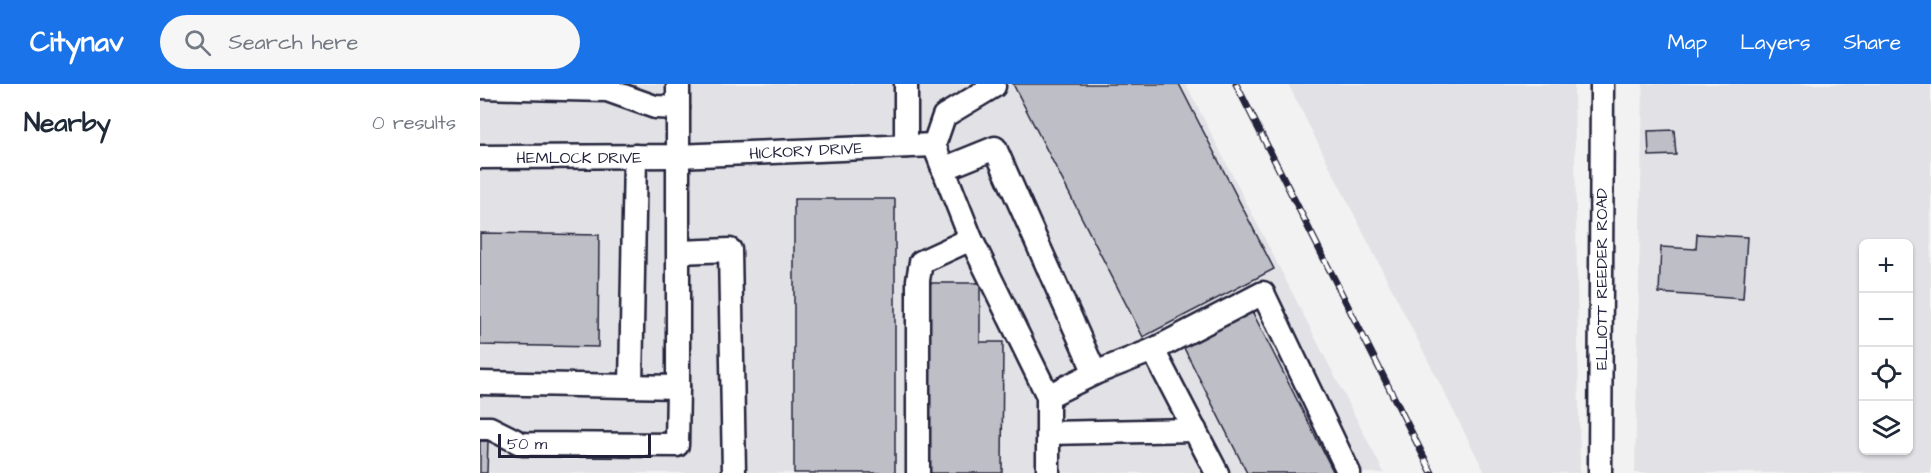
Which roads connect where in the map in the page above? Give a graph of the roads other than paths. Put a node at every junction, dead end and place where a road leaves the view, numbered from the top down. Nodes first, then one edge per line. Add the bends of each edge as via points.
1 (678, 84) edge
2 (906, 84) edge
3 (1602, 84) edge
4 (994, 86) dead end
5 (480, 87) edge
6 (678, 108) junction
7 (934, 145) junction
8 (906, 146) junction
9 (635, 156) junction
10 (678, 156) junction
11 (480, 157) edge
12 (943, 169) junction
13 (971, 239) junction
14 (679, 252) junction
15 (1153, 350) junction
16 (1095, 373) junction
17 (480, 382) edge
18 (631, 386) junction
19 (678, 387) junction
20 (1048, 396) junction
21 (480, 428) edge
22 (1195, 430) junction
23 (1048, 433) junction
24 (734, 473) edge
25 (918, 473) edge
26 (1048, 473) edge
27 (1217, 473) edge
28 (1349, 473) edge
29 (1600, 473) edge

1 - 6 street
2 - 8 street
3 - 29 street, ELLIOTT REEDER ROAD
4 - 7 street via 944,116
5 - 6 street via 607,90 655,106
6 - 10 street
7 - 8 street, HICKORY DRIVE
7 - 12 street
8 - 10 street, HICKORY DRIVE
9 - 10 street, HEMLOCK DRIVE
9 - 11 street, HEMLOCK DRIVE
9 - 18 street
10 - 14 street
12 - 13 street
12 - 16 street via 995,148
13 - 20 street
13 - 25 street via 921,262
14 - 19 street
14 - 24 street via 730,250
15 - 16 street
15 - 22 street
15 - 28 street via 1263,294
16 - 20 street
17 - 18 street
18 - 19 street
19 - 21 street via 677,446 522,444
20 - 23 street
22 - 23 street
22 - 27 street
23 - 26 street

